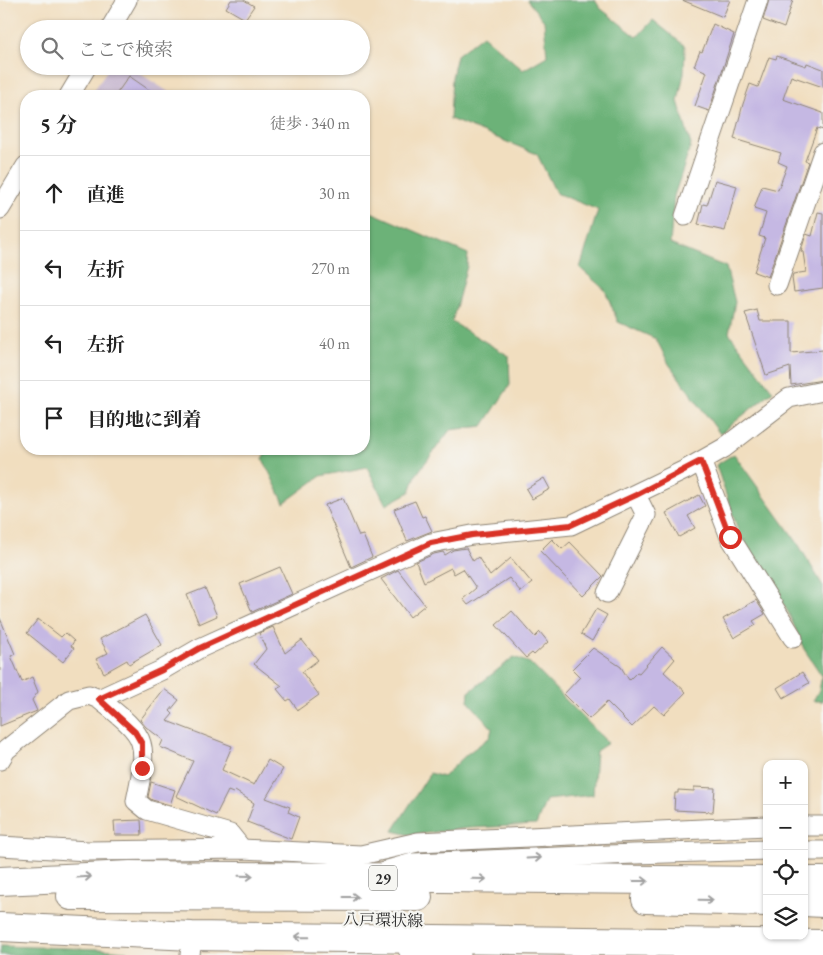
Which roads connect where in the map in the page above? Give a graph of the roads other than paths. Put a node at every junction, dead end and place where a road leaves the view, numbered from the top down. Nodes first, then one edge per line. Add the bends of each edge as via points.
1 (127, 0) edge
2 (758, 0) edge
3 (115, 20) edge
4 (82, 75) edge
5 (73, 90) edge
6 (823, 152) edge
7 (20, 176) edge
8 (0, 209) edge
9 (685, 216) dead end
10 (777, 285) dead end
11 (823, 391) edge
12 (701, 461) junction
13 (636, 495) junction
14 (607, 593) dead end
15 (793, 638) dead end
16 (99, 699) junction
17 (0, 760) edge
18 (763, 826) edge
19 (808, 826) edge
20 (823, 826) edge
21 (634, 831) junction
22 (0, 846) edge
23 (242, 849) junction
24 (763, 850) edge
25 (808, 851) edge
26 (823, 851) edge
27 (634, 854) junction
28 (365, 877) junction
29 (0, 881) edge
30 (763, 881) edge
31 (808, 881) edge
32 (823, 881) edge
33 (0, 896) edge
34 (763, 902) edge
35 (808, 902) edge
36 (823, 903) edge
37 (144, 906) junction
38 (0, 914) edge
39 (763, 926) edge
40 (808, 926) edge
41 (823, 926) edge
42 (0, 927) edge
43 (339, 938) junction
44 (823, 944) edge
45 (191, 945) edge
46 (461, 955) edge

1 - 3 street
2 - 9 street
4 - 5 street
6 - 10 street
7 - 8 street
11 - 12 street via 789,398 724,448
12 - 13 street
12 - 15 street via 730,537
13 - 14 street via 646,515
13 - 16 street via 571,525 472,535 431,543 208,644
16 - 17 street via 89,695 69,700 6,750
16 - 23 street via 135,732 142,744 142,768 136,801 147,810 230,834
18 - 21 street
19 - 20 street
21 - 23 street via 418,842 360,855
21 - 27 street
22 - 23 street via 88,851
24 - 27 street
25 - 26 street
28 -> 27 street via 413,864
29 -> 28 main road, 29 via 130,875
28 -> 30 main road, 29
31 - 32 main road
33 - 37 main road, 八戸環状線 / 29
37 -> 34 main road, 八戸環状線 / 29 via 614,899
35 - 36 main road
37 - 38 main road, 八戸環状線 / 29
37 - 39 main road, 八戸環状線 / 29
40 - 41 main road
42 - 45 main road
43 - 44 main road
43 -> 45 main road
43 - 46 street via 412,951

